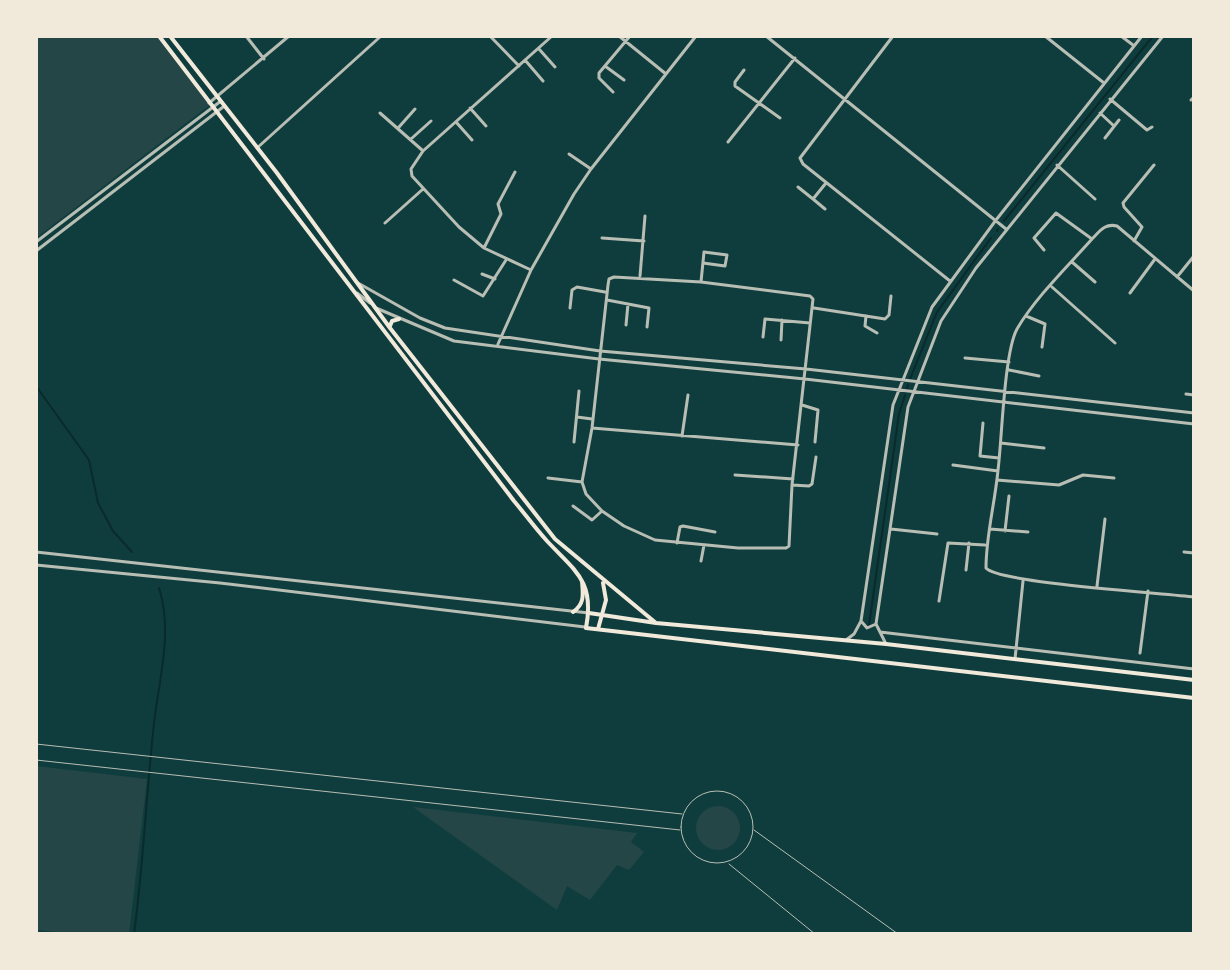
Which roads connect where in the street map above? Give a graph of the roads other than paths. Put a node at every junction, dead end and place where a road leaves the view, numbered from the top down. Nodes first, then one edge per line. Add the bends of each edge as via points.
1 (159, 36) edge
2 (170, 36) edge
3 (246, 36) edge
4 (289, 36) edge
5 (381, 36) edge
6 (490, 36) edge
7 (501, 36) edge
8 (552, 36) edge
9 (619, 36) edge
10 (630, 36) edge
11 (696, 36) edge
12 (766, 36) edge
13 (893, 36) edge
14 (1045, 36) edge
15 (1121, 36) edge
16 (1142, 36) edge
17 (1163, 36) edge
18 (495, 41) junction
19 (626, 42) junction
20 (1133, 45) junction
21 (538, 48) junction
22 (795, 58) junction
23 (264, 59) junction
24 (525, 60) junction
25 (519, 66) junction
26 (605, 66) junction
27 (555, 67) dead end
28 (744, 70) dead end
29 (666, 74) junction
30 (624, 80) dead end
31 (543, 81) dead end
32 (1104, 83) junction
33 (613, 92) dead end
34 (845, 99) junction
35 (1110, 99) junction
36 (221, 101) junction
37 (759, 102) junction
38 (212, 108) junction
39 (470, 108) junction
40 (415, 109) dead end
41 (380, 113) dead end
42 (1100, 113) junction
43 (780, 118) dead end
44 (1119, 120) dead end
45 (431, 121) dead end
46 (456, 121) junction
47 (486, 126) dead end
48 (1114, 126) junction
49 (399, 127) junction
50 (1152, 127) dead end
51 (1105, 138) dead end
52 (411, 139) junction
53 (472, 140) dead end
54 (728, 142) dead end
55 (166, 143) junction
56 (170, 148) junction
57 (257, 148) junction
58 (423, 151) junction
59 (569, 154) dead end
60 (1057, 165) junction
61 (1154, 165) dead end
62 (591, 169) junction
63 (515, 172) dead end
64 (826, 183) junction
65 (798, 187) dead end
66 (423, 189) junction
67 (99, 195) junction
68 (813, 199) junction
69 (1095, 199) dead end
70 (102, 200) junction
71 (825, 209) dead end
72 (645, 216) dead end
73 (996, 220) junction
74 (385, 223) dead end
75 (1006, 229) junction
76 (602, 238) dead end
77 (1092, 239) junction
78 (644, 241) junction
79 (1134, 241) junction
80 (36, 242) edge
81 (484, 248) junction
82 (1044, 250) dead end
83 (36, 251) edge
84 (1194, 256) edge
85 (1155, 259) junction
86 (506, 260) junction
87 (1072, 262) junction
88 (703, 263) junction
89 (531, 270) junction
90 (482, 274) dead end
91 (640, 277) junction
92 (1177, 277) junction
93 (495, 279) junction
94 (454, 280) dead end
95 (950, 281) junction
96 (357, 282) junction
97 (701, 282) junction
98 (1095, 282) dead end
99 (1051, 286) junction
100 (1194, 291) edge
101 (607, 292) junction
102 (357, 293) junction
103 (1130, 293) dead end
104 (891, 296) dead end
105 (607, 300) junction
106 (628, 304) junction
107 (374, 307) junction
108 (570, 308) dead end
109 (814, 308) junction
110 (866, 316) junction
111 (1026, 316) junction
112 (399, 319) junction
113 (782, 320) junction
114 (810, 323) junction
115 (626, 325) dead end
116 (647, 327) dead end
117 (390, 328) junction
118 (877, 333) dead end
119 (500, 337) junction
120 (763, 337) dead end
121 (781, 340) dead end
122 (1115, 343) dead end
123 (497, 346) junction
124 (1042, 347) dead end
125 (600, 351) junction
126 (965, 358) dead end
127 (599, 359) junction
128 (1009, 362) junction
129 (806, 369) junction
130 (1009, 370) junction
131 (1039, 376) dead end
132 (805, 379) junction
133 (901, 382) junction
134 (917, 383) junction
135 (579, 391) dead end
136 (897, 391) junction
137 (913, 392) junction
138 (1006, 394) junction
139 (1186, 394) dead end
140 (688, 395) dead end
141 (1194, 395) edge
142 (1005, 404) junction
143 (802, 405) junction
144 (1194, 413) edge
145 (577, 417) junction
146 (592, 419) junction
147 (983, 423) dead end
148 (1194, 424) edge
149 (592, 428) junction
150 (682, 436) junction
151 (574, 442) dead end
152 (815, 442) dead end
153 (1001, 443) junction
154 (798, 445) junction
155 (1044, 448) dead end
156 (816, 457) dead end
157 (1000, 458) junction
158 (953, 465) dead end
159 (998, 471) junction
160 (735, 475) dead end
161 (548, 478) dead end
162 (1114, 478) dead end
163 (997, 480) junction
164 (582, 482) junction
165 (792, 482) junction
166 (1009, 496) dead end
167 (573, 506) dead end
168 (602, 511) junction
169 (1105, 519) dead end
170 (891, 529) junction
171 (990, 529) junction
172 (1005, 531) junction
173 (715, 532) dead end
174 (1028, 532) dead end
175 (937, 534) dead end
176 (677, 543) junction
177 (969, 543) junction
178 (704, 545) junction
179 (986, 545) junction
180 (36, 552) edge
181 (1184, 552) dead end
182 (1194, 553) edge
183 (701, 561) dead end
184 (36, 565) edge
185 (966, 570) dead end
186 (222, 571) junction
187 (582, 579) junction
188 (603, 581) junction
189 (1023, 581) junction
190 (220, 583) junction
191 (1097, 586) junction
192 (1148, 591) junction
193 (1194, 597) edge
194 (939, 601) dead end
195 (573, 612) junction
196 (589, 613) junction
197 (602, 615) junction
198 (861, 621) junction
199 (656, 623) junction
200 (876, 624) junction
201 (586, 628) junction
202 (598, 630) junction
203 (878, 632) junction
204 (846, 640) junction
205 (886, 644) junction
206 (1016, 647) junction
207 (1140, 653) dead end
208 (1015, 659) junction
209 (1194, 669) edge
210 (1194, 680) edge
211 (1194, 698) edge
212 (36, 744) edge
213 (36, 760) edge
214 (682, 814) junction
215 (754, 829) junction
216 (680, 830) junction
217 (727, 863) junction
218 (815, 934) edge
219 (898, 934) edge

1 - 38 main road
2 - 36 main road
3 - 23 street
4 - 23 street
5 - 57 street
6 - 18 street
7 - 18 street
8 - 21 street
9 - 19 street
10 - 19 street
11 - 29 street
12 - 22 street
13 - 34 street
14 - 32 street
15 - 20 street
16 - 20 street
17 - 35 street
18 - 25 street
19 - 26 street
19 - 29 street
20 - 32 street
21 - 24 street
21 - 27 street
22 - 34 street
22 - 37 street
23 - 36 street
24 - 25 street
24 - 31 street
25 - 39 street
26 - 30 street
26 - 33 street via 598,75
28 - 37 street via 735,86
29 - 62 street
32 - 73 street
34 - 64 street via 800,158
34 - 73 street
35 - 42 street
35 - 50 street via 1147,130
36 - 38 street
36 - 38 street
36 - 57 main road
37 - 43 street
37 - 54 street
38 - 55 street
38 - 56 street
38 - 102 main road
39 - 46 street
39 - 47 street
40 - 49 street
41 - 49 street
42 - 48 street
42 - 60 street
44 - 48 street
45 - 52 street
46 - 53 street
46 - 58 street
48 - 51 street
49 - 52 street
52 - 58 street
55 - 56 street
55 - 67 street
56 - 70 street
57 - 96 main road
58 - 66 street via 411,169
59 - 62 street
60 - 69 street
60 - 75 street
61 - 79 street via 1123,203 1142,227
62 - 89 street
63 - 81 street
64 - 68 street
64 - 95 street
65 - 68 street
66 - 74 street
66 - 81 street
67 - 70 street
67 - 80 street
68 - 71 street
70 - 83 street
72 - 78 street
73 - 75 street
73 - 95 street
75 - 134 street via 941,321
76 - 78 street
77 - 79 street via 1111,224
77 - 82 street via 1056,213 1034,238
77 - 87 street
78 - 91 street
79 - 85 street
81 - 86 street
84 - 92 street
85 - 92 street
85 - 103 street
86 - 89 street
86 - 93 street
87 - 98 street
87 - 99 street
88 - 88 street via 706,251 727,255 725,266
88 - 97 street
89 - 119 street
90 - 93 street
91 - 97 street
91 - 101 street via 609,279
92 - 100 street
93 - 94 street via 483,296
95 - 133 street via 932,307
96 - 107 main road
96 - 119 street via 445,328
97 - 109 street via 810,296
99 - 111 street
99 - 122 street
101 - 105 street
101 - 108 street via 577,287
102 - 107 street
102 - 187 main road via 514,501
104 - 110 street via 888,318
105 - 106 street
105 - 125 street
106 - 115 street
106 - 116 street via 649,308
107 - 112 street
107 - 117 main road
109 - 110 street
109 - 114 street
110 - 118 street via 865,326
111 - 124 street via 1045,324
111 - 128 street via 1015,332
112 - 117 main road
112 - 123 street via 454,341
113 - 114 street
113 - 120 street via 765,319
113 - 121 street
114 - 129 street
117 - 188 main road via 555,539
119 - 123 street
119 - 125 street
123 - 127 street
125 - 127 street
125 - 129 street
126 - 128 street
127 - 132 street
127 - 146 street
128 - 130 street
129 - 132 street
129 - 133 street
130 - 131 street
130 - 138 street
132 - 136 street
132 - 143 street
133 - 134 street
133 - 136 street
134 - 137 street
134 - 138 street
135 - 145 street
136 - 137 street
136 - 198 street
137 - 142 street
137 - 170 street
138 - 142 street
138 - 144 street
139 - 141 street
140 - 150 street
142 - 148 street
142 - 153 street
143 - 152 street via 818,410
143 - 154 street
145 - 146 street
145 - 151 street
146 - 149 street
147 - 157 street via 980,456
149 - 150 street
149 - 164 street
150 - 154 street
153 - 155 street
153 - 157 street
154 - 165 street
156 - 165 street via 812,484
157 - 159 street
158 - 159 street
159 - 163 street
160 - 165 street
161 - 164 street
162 - 163 street via 1083,475 1059,485
163 - 171 street
164 - 168 street
165 - 178 street via 789,546 781,550
166 - 172 street
167 - 168 street via 592,520
168 - 176 street via 637,534
169 - 191 street
170 - 175 street
170 - 200 street
171 - 172 street
171 - 179 street
172 - 174 street
173 - 176 street via 683,526
176 - 178 street
177 - 179 street
177 - 185 street
177 - 194 street via 946,546
178 - 183 street
179 - 189 street via 986,568
180 - 186 street
181 - 182 street
184 - 190 street
186 - 190 street
186 - 195 street
187 - 195 main road via 583,600
187 - 196 main road
188 - 197 main road
188 - 199 main road
189 - 191 street
189 - 206 street
190 - 201 street
191 - 192 street
192 - 193 street
192 - 207 street
195 - 196 street
196 - 197 main road
196 - 201 main road
197 - 199 main road
197 - 202 main road
198 - 200 street via 867,628
198 - 204 street
199 - 204 main road
200 - 203 street
201 - 202 main road
202 - 211 main road
203 - 205 street
203 - 206 street
204 - 205 main road
205 - 208 main road
206 - 208 street
206 - 209 street
208 - 210 main road
212 - 214 lane
213 - 216 lane
214 - 215 lane via 702,794 728,792 747,808
214 - 216 lane
215 - 217 lane via 744,852
215 - 219 lane
216 - 217 lane via 697,858
217 - 218 lane

